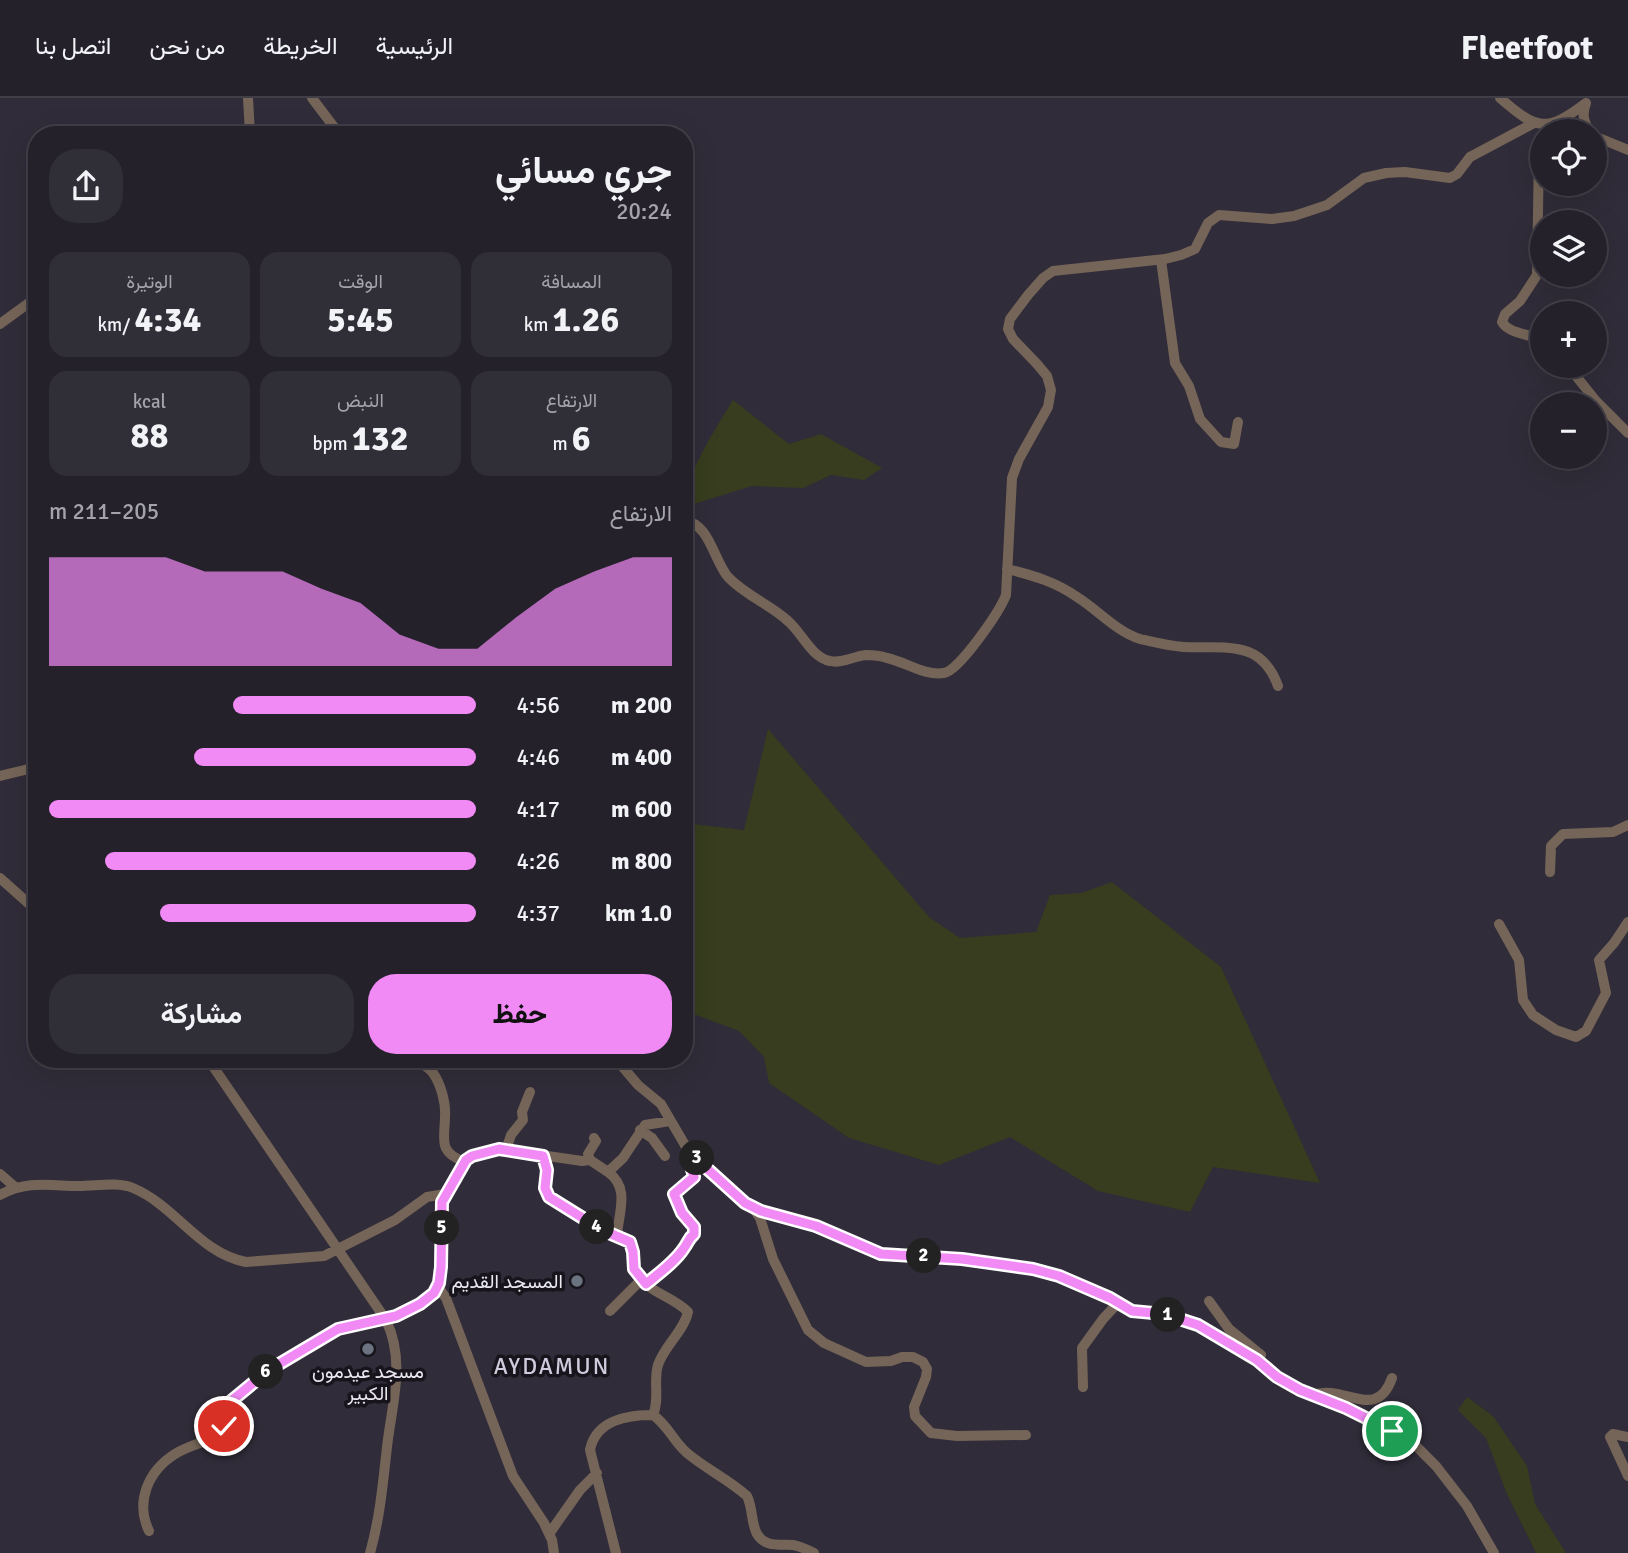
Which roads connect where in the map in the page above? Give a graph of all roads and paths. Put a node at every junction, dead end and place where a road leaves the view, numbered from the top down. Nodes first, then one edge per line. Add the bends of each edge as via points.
1 (248, 98) edge
2 (312, 98) edge
3 (1500, 98) edge
4 (1588, 100) edge
5 (1563, 119) edge
6 (1584, 119) edge
7 (1530, 121) edge
8 (250, 126) edge
9 (334, 126) edge
10 (1530, 133) edge
11 (1607, 142) edge
12 (1628, 150) edge
13 (1538, 196) edge
14 (1161, 260) junction
15 (28, 304) edge
16 (0, 324) edge
17 (1530, 335) edge
18 (1578, 378) edge
19 (1238, 422) dead end
20 (1628, 433) edge
21 (693, 525) edge
22 (1007, 569) junction
23 (1278, 686) dead end
24 (28, 769) edge
25 (0, 776) edge
26 (1628, 825) edge
27 (1549, 872) dead end
28 (0, 878) edge
29 (28, 903) edge
30 (1628, 922) edge
31 (1499, 924) dead end
32 (214, 1068) edge
33 (427, 1068) edge
34 (624, 1068) edge
35 (530, 1092) dead end
36 (635, 1115) dead end
37 (670, 1121) junction
38 (643, 1127) junction
39 (594, 1138) dead end
40 (506, 1150) junction
41 (692, 1155) junction
42 (543, 1156) junction
43 (665, 1156) dead end
44 (590, 1160) junction
45 (464, 1162) junction
46 (608, 1172) junction
47 (0, 1174) edge
48 (15, 1187) junction
49 (445, 1194) junction
50 (0, 1195) edge
51 (753, 1208) junction
52 (617, 1235) junction
53 (339, 1250) junction
54 (644, 1282) junction
55 (438, 1287) junction
56 (1209, 1301) dead end
57 (1117, 1304) junction
58 (610, 1311) dead end
59 (386, 1320) junction
60 (1257, 1360) junction
61 (1392, 1378) dead end
62 (1083, 1387) dead end
63 (1312, 1395) junction
64 (653, 1415) junction
65 (1026, 1435) dead end
66 (1628, 1437) edge
67 (597, 1474) junction
68 (1628, 1476) edge
69 (149, 1531) dead end
70 (549, 1534) junction
71 (370, 1553) edge
72 (554, 1553) edge
73 (616, 1553) edge
74 (814, 1553) edge
75 (1494, 1553) edge

1 - 8 street
2 - 9 street
3 - 7 street
4 - 5 street
4 - 6 street
10 - 14 street via 1470,157 1450,178 1386,173 1364,178 1327,205 1294,216 1219,215 1208,223 1195,249
11 - 12 street
13 - 17 street via 1537,275 1502,322 1510,330
14 - 19 street via 1175,363 1200,419 1221,442 1234,444
14 - 22 street via 1053,271 1010,318 1008,329 1013,339 1047,376 1051,390 1048,407 1014,469
15 - 16 street
18 - 20 street
21 - 22 street via 735,583 789,621 819,657 835,662 873,656 927,672 950,671 1004,601
22 - 23 street via 1041,578 1077,596 1138,638 1181,647 1240,649 1272,669
24 - 25 street
26 - 27 street via 1613,832 1563,834 1551,846
28 - 29 street
30 - 31 street via 1599,960 1605,993 1586,1031 1576,1037 1533,1015 1523,1000 1519,960
32 - 53 street
33 - 45 street via 441,1091 445,1147
34 - 37 street via 661,1104
35 - 40 street via 523,1120
36 - 38 street
37 - 38 street
37 - 41 street
38 - 43 street
38 - 46 street
39 - 44 street via 587,1154
40 - 42 street
40 - 45 street via 480,1153
41 - 51 street
41 - 54 street via 694,1177 674,1194 694,1234 665,1269
42 - 44 street
42 - 52 street via 549,1197
44 - 46 street
45 - 49 street
46 - 52 street via 622,1191
47 - 48 street
48 - 50 street
48 - 53 street via 133,1188 205,1244 246,1262 309,1259
49 - 53 street via 427,1197
49 - 55 street
51 - 57 street via 816,1226 881,1254 1044,1271
51 - 65 street via 808,1330 824,1343 866,1362 902,1357 923,1362 926,1377 915,1416 931,1433
52 - 54 street via 632,1246 634,1269
53 - 59 street
54 - 58 street
54 - 64 street via 688,1312 657,1367
55 - 59 street via 420,1304
55 - 70 street via 513,1476
56 - 60 street via 1229,1329 1261,1355
57 - 60 street via 1186,1320
57 - 62 street via 1082,1348
59 - 69 street via 345,1327 326,1336 269,1370 232,1400 221,1434 176,1452 152,1478 142,1500
59 - 71 street via 396,1346 397,1378
60 - 63 street via 1285,1382
61 - 63 street via 1390,1388 1372,1401 1332,1392
63 - 75 street via 1374,1420 1416,1447 1467,1506
64 - 67 street via 617,1420 597,1432 590,1450
64 - 74 street via 687,1452 747,1496 761,1539
66 - 68 street via 1610,1437
67 - 70 street
67 - 73 street
70 - 72 street

